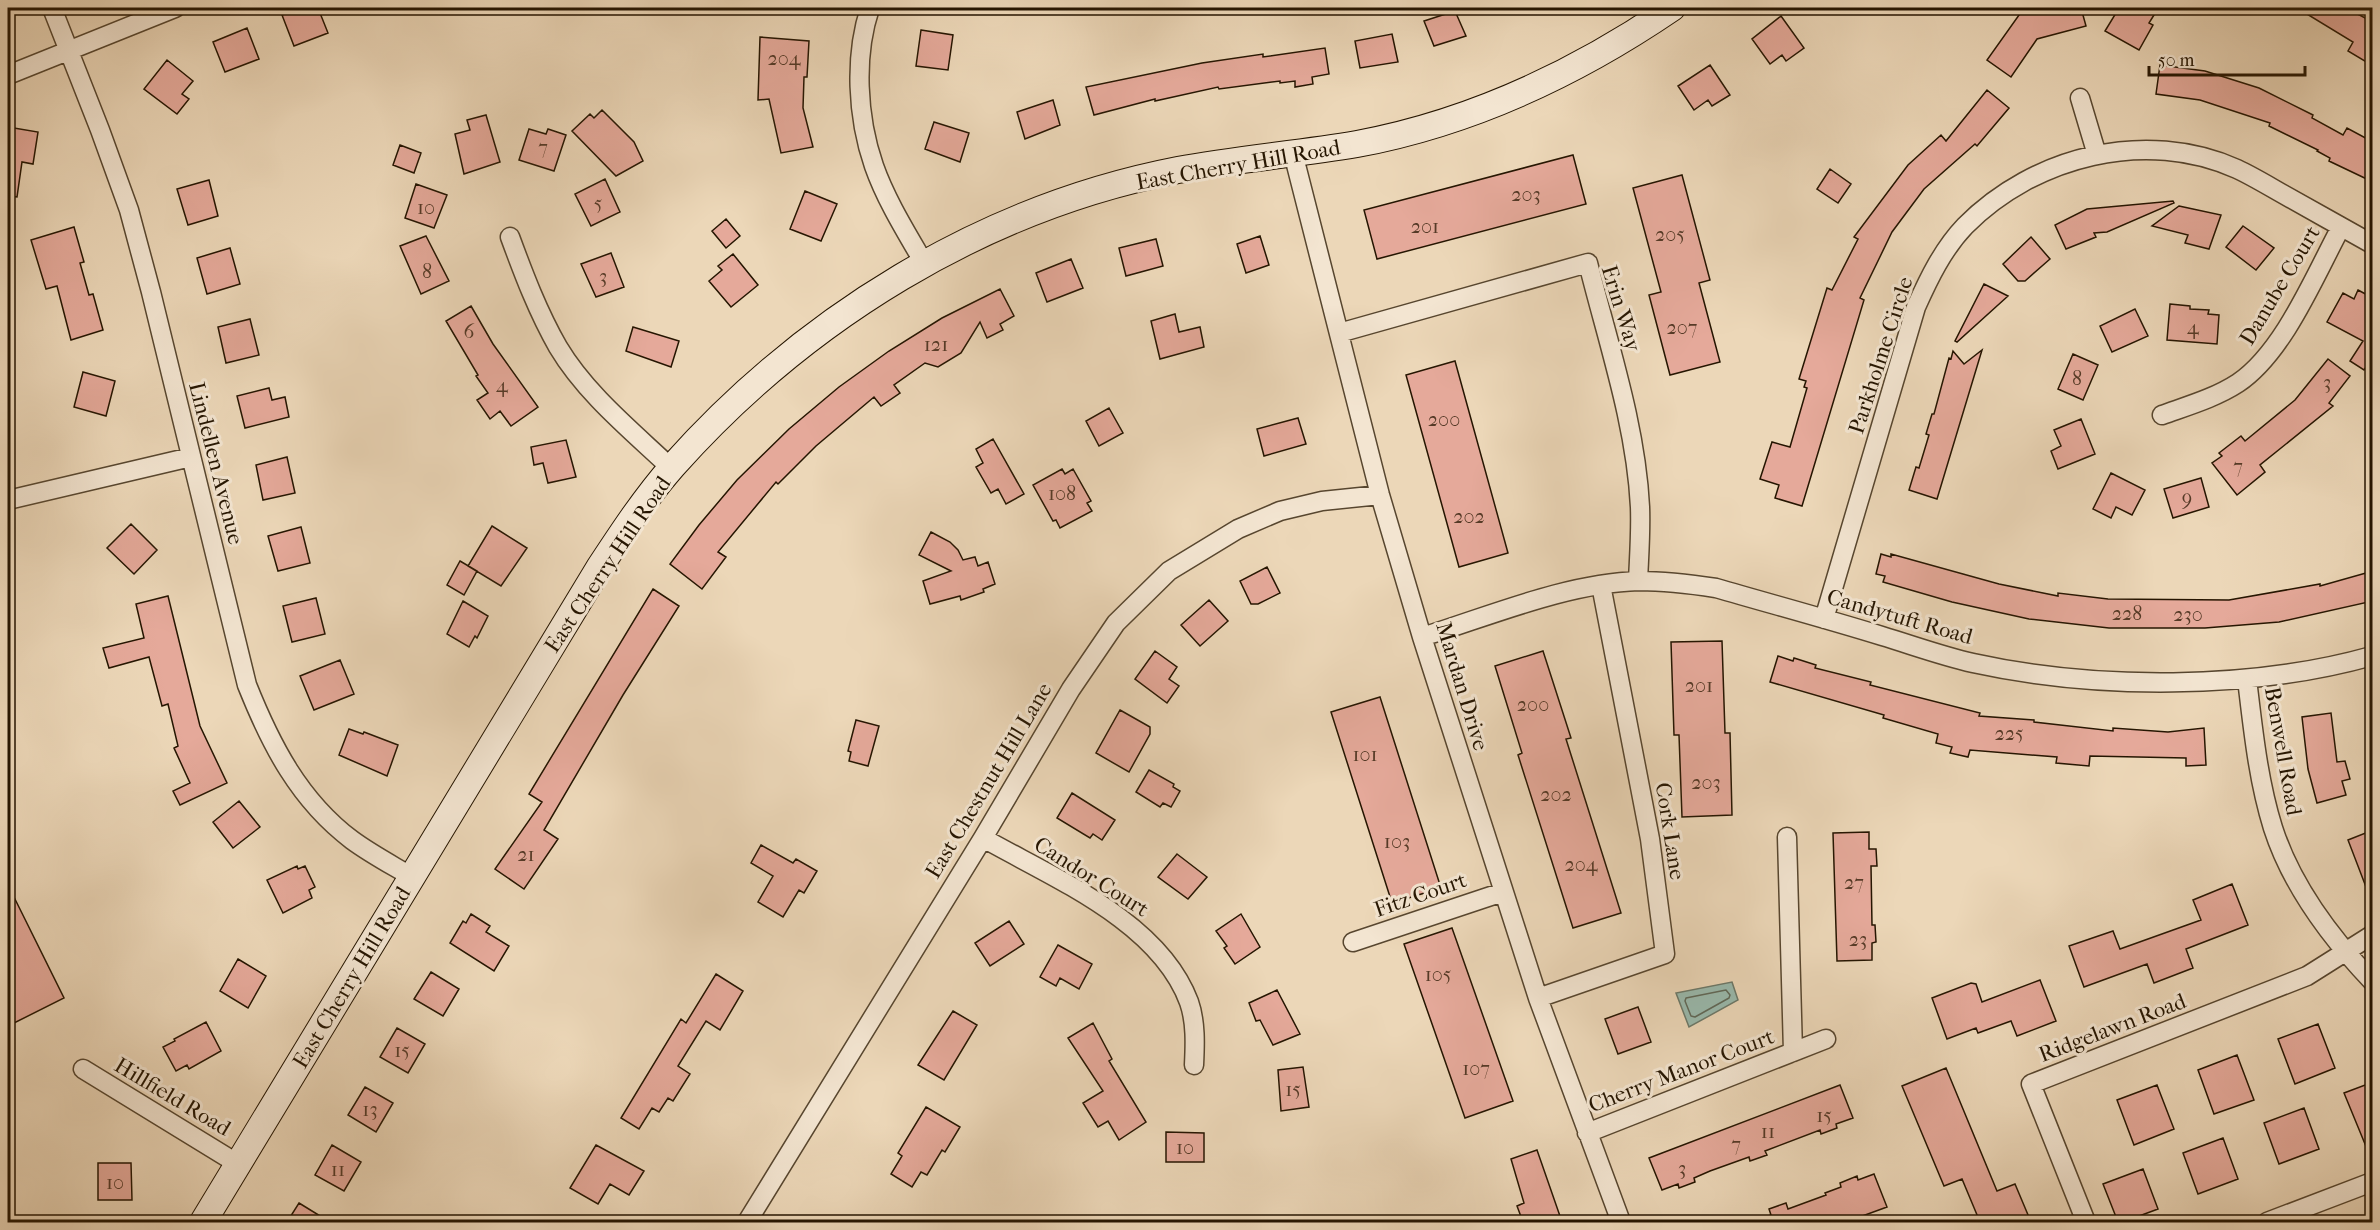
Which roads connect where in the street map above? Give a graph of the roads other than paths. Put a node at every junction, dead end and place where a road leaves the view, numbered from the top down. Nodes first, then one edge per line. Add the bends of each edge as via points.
1 (52, 8) edge
2 (175, 8) edge
3 (870, 8) edge
4 (1672, 8) edge
5 (69, 50) junction
6 (8, 75) edge
7 (2080, 98) dead end
8 (1293, 153) junction
9 (2097, 155) junction
10 (2341, 227) junction
11 (510, 237) dead end
12 (2373, 244) edge
13 (924, 263) junction
14 (1339, 333) junction
15 (2162, 415) dead end
16 (191, 456) junction
17 (671, 468) junction
18 (1380, 495) junction
19 (8, 500) edge
20 (1638, 581) junction
21 (1601, 585) junction
22 (1824, 619) junction
23 (1422, 637) junction
24 (2373, 656) edge
25 (2247, 679) junction
26 (1787, 837) dead end
27 (983, 838) junction
28 (412, 877) junction
29 (1503, 892) junction
30 (2373, 935) edge
31 (1353, 942) dead end
32 (2345, 952) junction
33 (2373, 981) edge
34 (1538, 999) junction
35 (1826, 1040) dead end
36 (1793, 1052) junction
37 (1194, 1065) dead end
38 (83, 1069) dead end
39 (1587, 1133) junction
40 (238, 1164) junction
41 (2373, 1182) edge
42 (203, 1222) edge
43 (747, 1222) edge
44 (1621, 1222) edge
45 (2086, 1222) edge
46 (2267, 1222) edge

1 - 5 street, Lindellen Avenue
2 - 5 street
3 - 13 street via 861,53 864,131 889,201
4 - 8 main road, East Cherry Hill Road via 1572,68 1464,115 1360,143
5 - 6 street
5 - 16 street, Lindellen Avenue via 129,210
7 - 9 street
8 - 13 main road, East Cherry Hill Road via 1177,170 1120,184 1054,204
8 - 14 street, Mardan Drive
9 - 10 street, Parkholme Circle via 2144,149 2201,157 2237,169
9 - 22 street, Parkholme Circle via 2060,164 2008,191 1964,227 1932,272 1916,307
10 - 12 street, Parkholme Circle
10 - 15 street, Danube Court via 2278,342 2257,368 2211,398
11 - 17 street via 535,303 559,349 591,389
13 - 17 main road, East Cherry Hill Road via 812,336 725,412
14 - 18 street, Mardan Drive
14 - 20 street, Erin Way via 1588,263 1631,443 1640,507
16 - 19 street
16 - 28 street, Lindellen Avenue via 247,684 280,759 325,816 353,841
17 - 28 main road, East Cherry Hill Road via 599,568
18 - 23 street, Mardan Drive
18 - 27 street, East Chestnut Hill Lane via 1322,501 1280,511 1238,529 1169,571 1102,642
20 - 21 street, Candytuft Road
20 - 22 street, Candytuft Road via 1716,588
21 - 23 street, Candytuft Road
21 - 34 street, Cork Lane via 1650,839 1665,954
22 - 25 street, Candytuft Road via 1972,663 2030,672 2147,683
23 - 29 street, Mardan Drive
24 - 25 street, Candytuft Road via 2299,673
25 - 32 street, Benwell Road via 2257,757 2274,829 2310,905
26 - 36 street, Cherry Manor Court
27 - 37 street, Candor Court via 1115,913 1144,937 1178,978 1190,1004
27 - 43 street, East Chestnut Hill Lane
28 - 40 main road, East Cherry Hill Road
29 - 31 street, Fitz Court
29 - 34 street, Mardan Drive
30 - 32 street
32 - 33 street, Benwell Road
32 - 45 street, Ridgelawn Road via 2307,976 2031,1084
34 - 39 street, Mardan Drive
35 - 36 street, Cherry Manor Court
36 - 39 street, Cherry Manor Court
38 - 40 street, Hillfield Road
39 - 44 street, Mardan Drive
40 - 42 main road, East Cherry Hill Road
41 - 46 street

